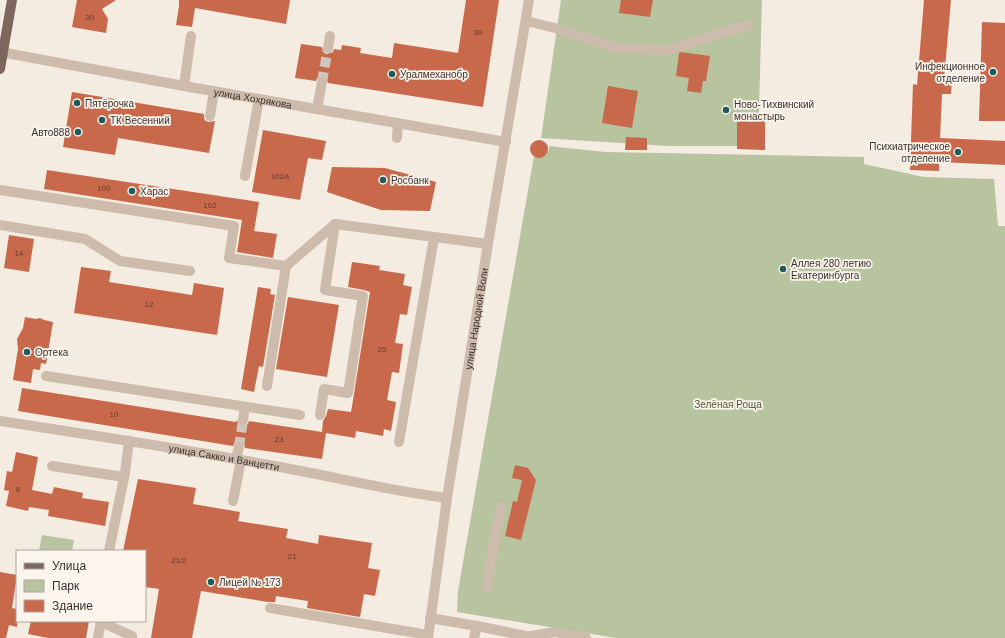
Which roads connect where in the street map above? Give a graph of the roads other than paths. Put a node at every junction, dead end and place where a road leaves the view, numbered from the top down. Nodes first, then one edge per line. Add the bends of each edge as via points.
1 (12, 0) edge
2 (529, 0) edge
3 (526, 21) junction
4 (748, 25) dead end
5 (191, 36) dead end
6 (330, 36) dead end
7 (328, 48) tunnel mouth
8 (1, 52) edge
9 (0, 69) edge
10 (322, 82) tunnel mouth
11 (184, 86) junction
12 (214, 91) junction
13 (259, 99) junction
14 (317, 109) junction
15 (210, 116) dead end
16 (398, 123) junction
17 (397, 138) dead end
18 (506, 142) junction
19 (245, 176) dead end
20 (0, 190) edge
21 (335, 224) junction
22 (0, 225) edge
23 (434, 238) junction
24 (488, 244) junction
25 (286, 266) junction
26 (190, 271) dead end
27 (46, 376) dead end
28 (267, 386) dead end
29 (245, 407) junction
30 (300, 415) dead end
31 (320, 415) dead end
32 (243, 420) tunnel mouth
33 (0, 421) edge
34 (129, 441) junction
35 (399, 442) dead end
36 (239, 447) tunnel mouth
37 (238, 460) junction
38 (52, 466) dead end
39 (124, 477) junction
40 (447, 498) junction
41 (233, 501) dead end
42 (501, 508) dead end
43 (109, 550) edge
44 (487, 587) dead end
45 (270, 608) dead end
46 (430, 618) junction
47 (101, 622) edge
48 (103, 622) edge
49 (476, 626) junction
50 (428, 636) edge
51 (534, 637) edge
52 (98, 638) edge
53 (132, 638) edge
54 (474, 638) edge
55 (586, 638) edge

1 - 8 main road
2 - 3 street, улица Народной Воли
3 - 4 street via 617,48 668,50
3 - 18 street, улица Народной Воли
5 - 11 street
6 - 7 street
8 - 9 main road
8 - 11 street, улица Хохрякова
10 - 14 street
11 - 12 street, улица Хохрякова
12 - 13 street, улица Хохрякова
12 - 15 street
13 - 14 street, улица Хохрякова
13 - 19 street
14 - 16 street, улица Хохрякова
16 - 17 street
16 - 18 street, улица Хохрякова
18 - 24 street, улица Народной Воли
20 - 25 street via 234,226 229,258
21 - 23 street
21 - 25 street
21 - 31 street via 325,290 363,296 348,393 324,389
22 - 26 street via 85,239 120,261
23 - 24 street
23 - 35 street
24 - 40 street, улица Народной Воли
25 - 28 street
27 - 29 street
29 - 30 street
29 - 32 street
33 - 34 street, улица Сакко и Ванцетти
34 - 37 street, улица Сакко и Ванцетти
34 - 39 street
36 - 37 street
37 - 40 street, улица Сакко и Ванцетти via 418,495
37 - 41 street
38 - 39 street
39 - 43 street
40 - 46 street, улица Народной Воли
42 - 44 street
45 - 50 street
46 - 49 street
46 - 50 street, улица Народной Воли
47 - 52 street
48 - 53 street
49 - 51 street
49 - 54 street
51 - 55 street via 555,632

